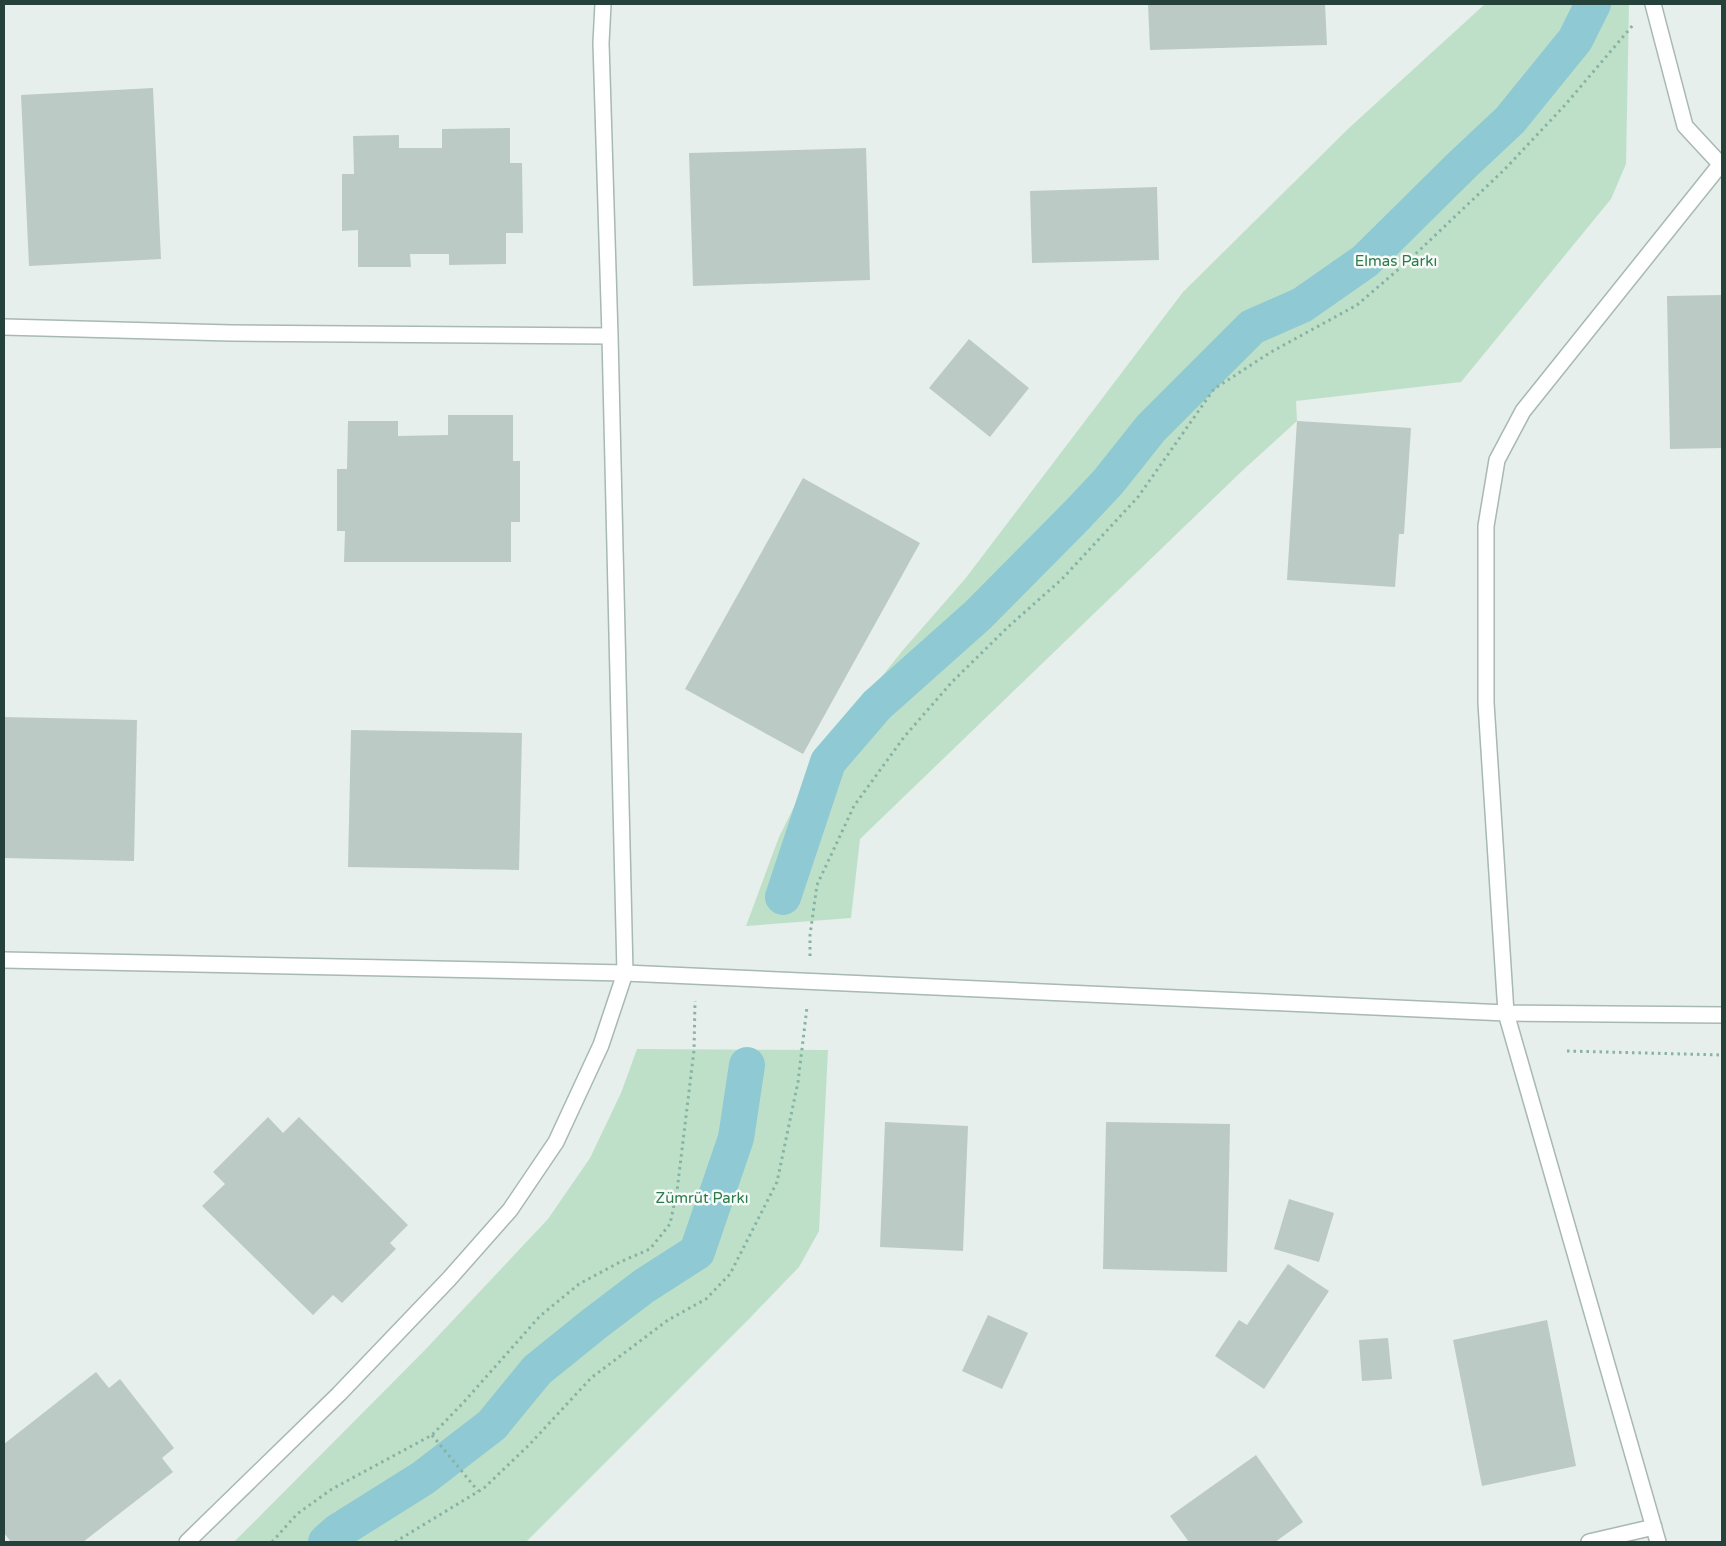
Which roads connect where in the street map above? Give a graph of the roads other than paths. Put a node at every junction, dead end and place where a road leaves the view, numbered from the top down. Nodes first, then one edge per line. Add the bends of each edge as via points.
1 (603, 4) edge
2 (1653, 4) edge
3 (1721, 166) edge
4 (4, 327) edge
5 (610, 336) junction
6 (4, 960) edge
7 (625, 973) junction
8 (1506, 1013) junction
9 (1722, 1015) edge
10 (1654, 1526) junction
11 (187, 1542) edge
12 (1588, 1542) edge
13 (1658, 1542) edge

1 - 5 street via 601,43
2 - 3 street via 1685,126
3 - 8 street via 1523,411 1497,460 1486,526 1486,703
4 - 5 street via 232,333
5 - 7 street
6 - 7 street
7 - 8 street
7 - 11 street via 601,1044 556,1142 510,1210 339,1394
8 - 9 street
8 - 10 street
10 - 12 street
10 - 13 street

